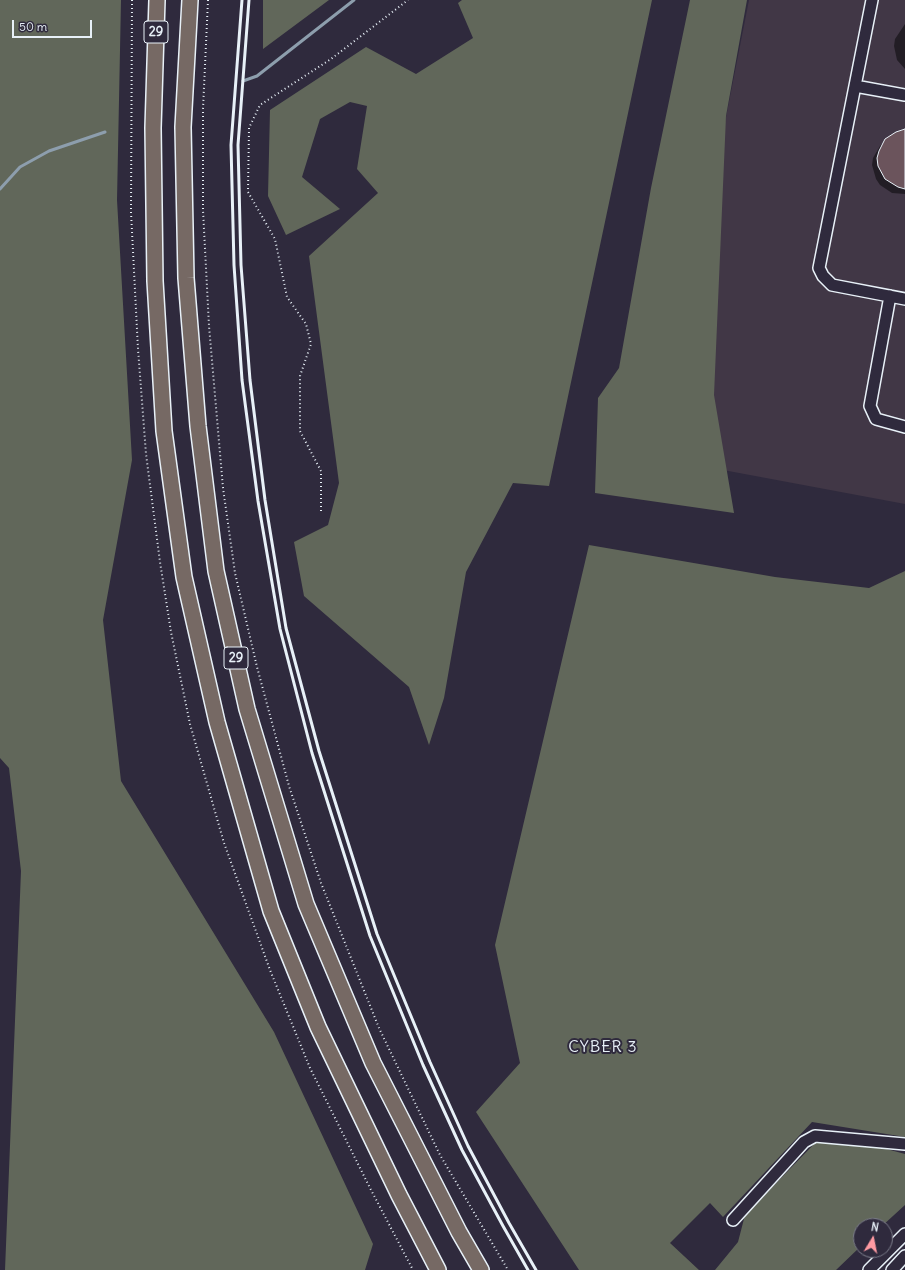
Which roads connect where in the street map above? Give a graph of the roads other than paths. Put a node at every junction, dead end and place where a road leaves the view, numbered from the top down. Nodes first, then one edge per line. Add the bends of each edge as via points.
1 (156, 0) edge
2 (190, 0) edge
3 (872, 0) edge
4 (855, 86) junction
5 (905, 95) edge
6 (890, 296) junction
7 (905, 299) edge
8 (905, 427) edge
9 (905, 1144) edge
10 (733, 1220) dead end
11 (905, 1234) edge
12 (905, 1256) edge
13 (438, 1270) edge
14 (481, 1270) edge
15 (869, 1270) edge
16 (892, 1270) edge

1 - 13 highway, 29 via 153,128 155,281 164,431 184,577 217,722 271,911 318,1028 398,1196
2 - 14 highway, 29 via 183,127 186,278 198,426 216,570 247,709 309,911 373,1063
3 - 4 street
4 - 5 street
4 - 6 street via 819,268 832,285
6 - 7 street
6 - 8 street via 870,406 876,419
9 - 10 street via 815,1136 804,1142
11 - 15 street
12 - 16 street

